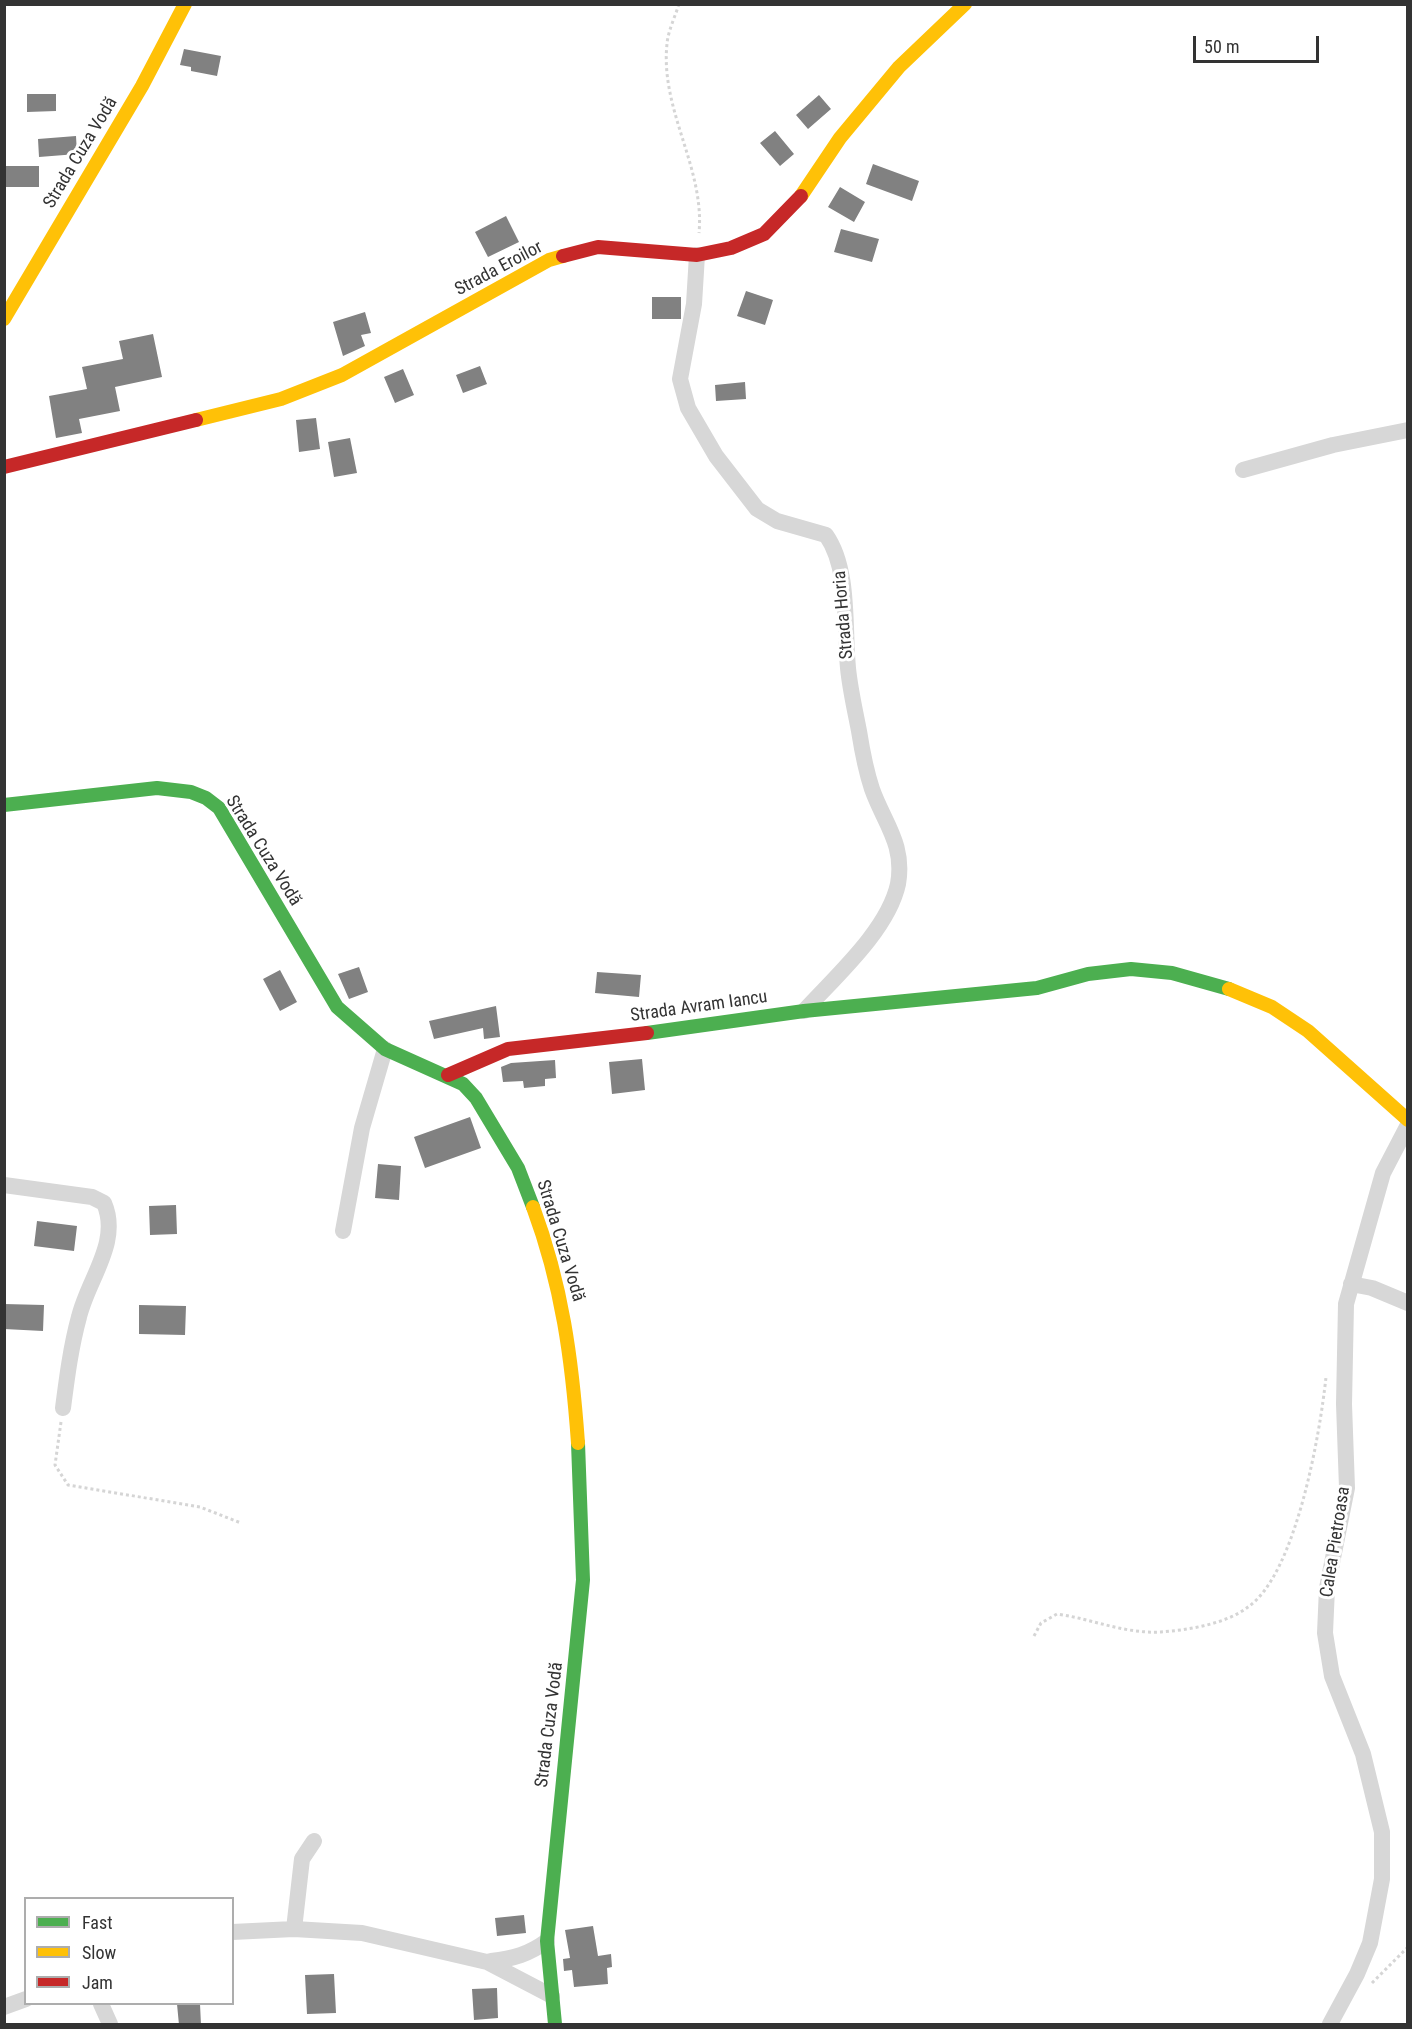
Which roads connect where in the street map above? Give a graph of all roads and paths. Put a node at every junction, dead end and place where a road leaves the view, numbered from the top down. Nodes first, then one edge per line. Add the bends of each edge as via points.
1 (185, 4) edge
2 (679, 4) edge
3 (965, 4) edge
4 (698, 255) junction
5 (4, 319) edge
6 (1407, 430) edge
7 (4, 466) edge
8 (1243, 470) dead end
9 (4, 805) edge
10 (804, 1011) junction
11 (386, 1050) junction
12 (448, 1075) junction
13 (1407, 1120) edge
14 (1407, 1125) edge
15 (4, 1185) edge
16 (343, 1231) dead end
17 (1351, 1284) junction
18 (1407, 1303) edge
19 (1327, 1375) dead end
20 (63, 1408) joint
21 (241, 1522) dead end
22 (1034, 1636) dead end
23 (314, 1841) dead end
24 (294, 1929) junction
25 (234, 1932) edge
26 (547, 1941) junction
27 (1407, 1947) edge
28 (487, 1962) junction
29 (1370, 1985) dead end
30 (552, 1996) junction
31 (24, 2000) edge
32 (101, 2005) edge
33 (4, 2007) edge
34 (110, 2025) edge
35 (555, 2025) edge
36 (1330, 2025) edge

1 - 5 main road, Strada Cuza Vodă via 142,86
2 - 4 path via 667,43 668,87 699,198
3 - 4 main road, Strada Eroilor via 899,67 840,138 797,202 764,234 731,248
4 - 7 main road, Strada Eroilor via 598,247 549,260 342,375 281,399
4 - 10 street, Strada Horia via 694,304 680,379 688,408 716,456 757,509 777,522 826,535 835,547 841,569 849,670 860,734 872,789 898,845 898,881 891,908
6 - 8 street
9 - 11 main road, Strada Cuza Vodă via 157,788 178,788 209,798 219,808 337,1006
10 - 12 main road, Strada Avram Iancu via 508,1049
10 - 13 main road, Strada Avram Iancu via 1037,988 1088,974 1131,969 1172,972 1214,983 1272,1006 1308,1031
11 - 12 main road, Strada Cuza Vodă
11 - 16 street via 362,1128
12 - 26 main road, Strada Cuza Vodă via 476,1098 518,1168 558,1282 574,1385 583,1580
14 - 17 street, Calea Pietroasa via 1383,1173
15 - 20 street via 92,1197 104,1203 110,1216 110,1234 103,1257 78,1320
17 - 18 street
17 - 36 street, Calea Pietroasa via 1346,1305 1344,1404 1347,1488 1327,1588 1325,1633 1332,1676 1364,1754 1382,1832 1382,1879 1370,1943
19 - 22 path via 1311,1466 1295,1522 1268,1589 1248,1608 1190,1628 1160,1632 1118,1630 1057,1614 1041,1623
20 - 21 path via 55,1465 68,1485 200,1507
23 - 24 street via 302,1859
24 - 25 street
24 - 28 street via 362,1933
26 - 28 street via 511,1960
26 - 30 main road, Strada Cuza Vodă
27 - 29 path
28 - 30 street
30 - 35 main road, Strada Cuza Vodă
31 - 33 street
32 - 34 street

